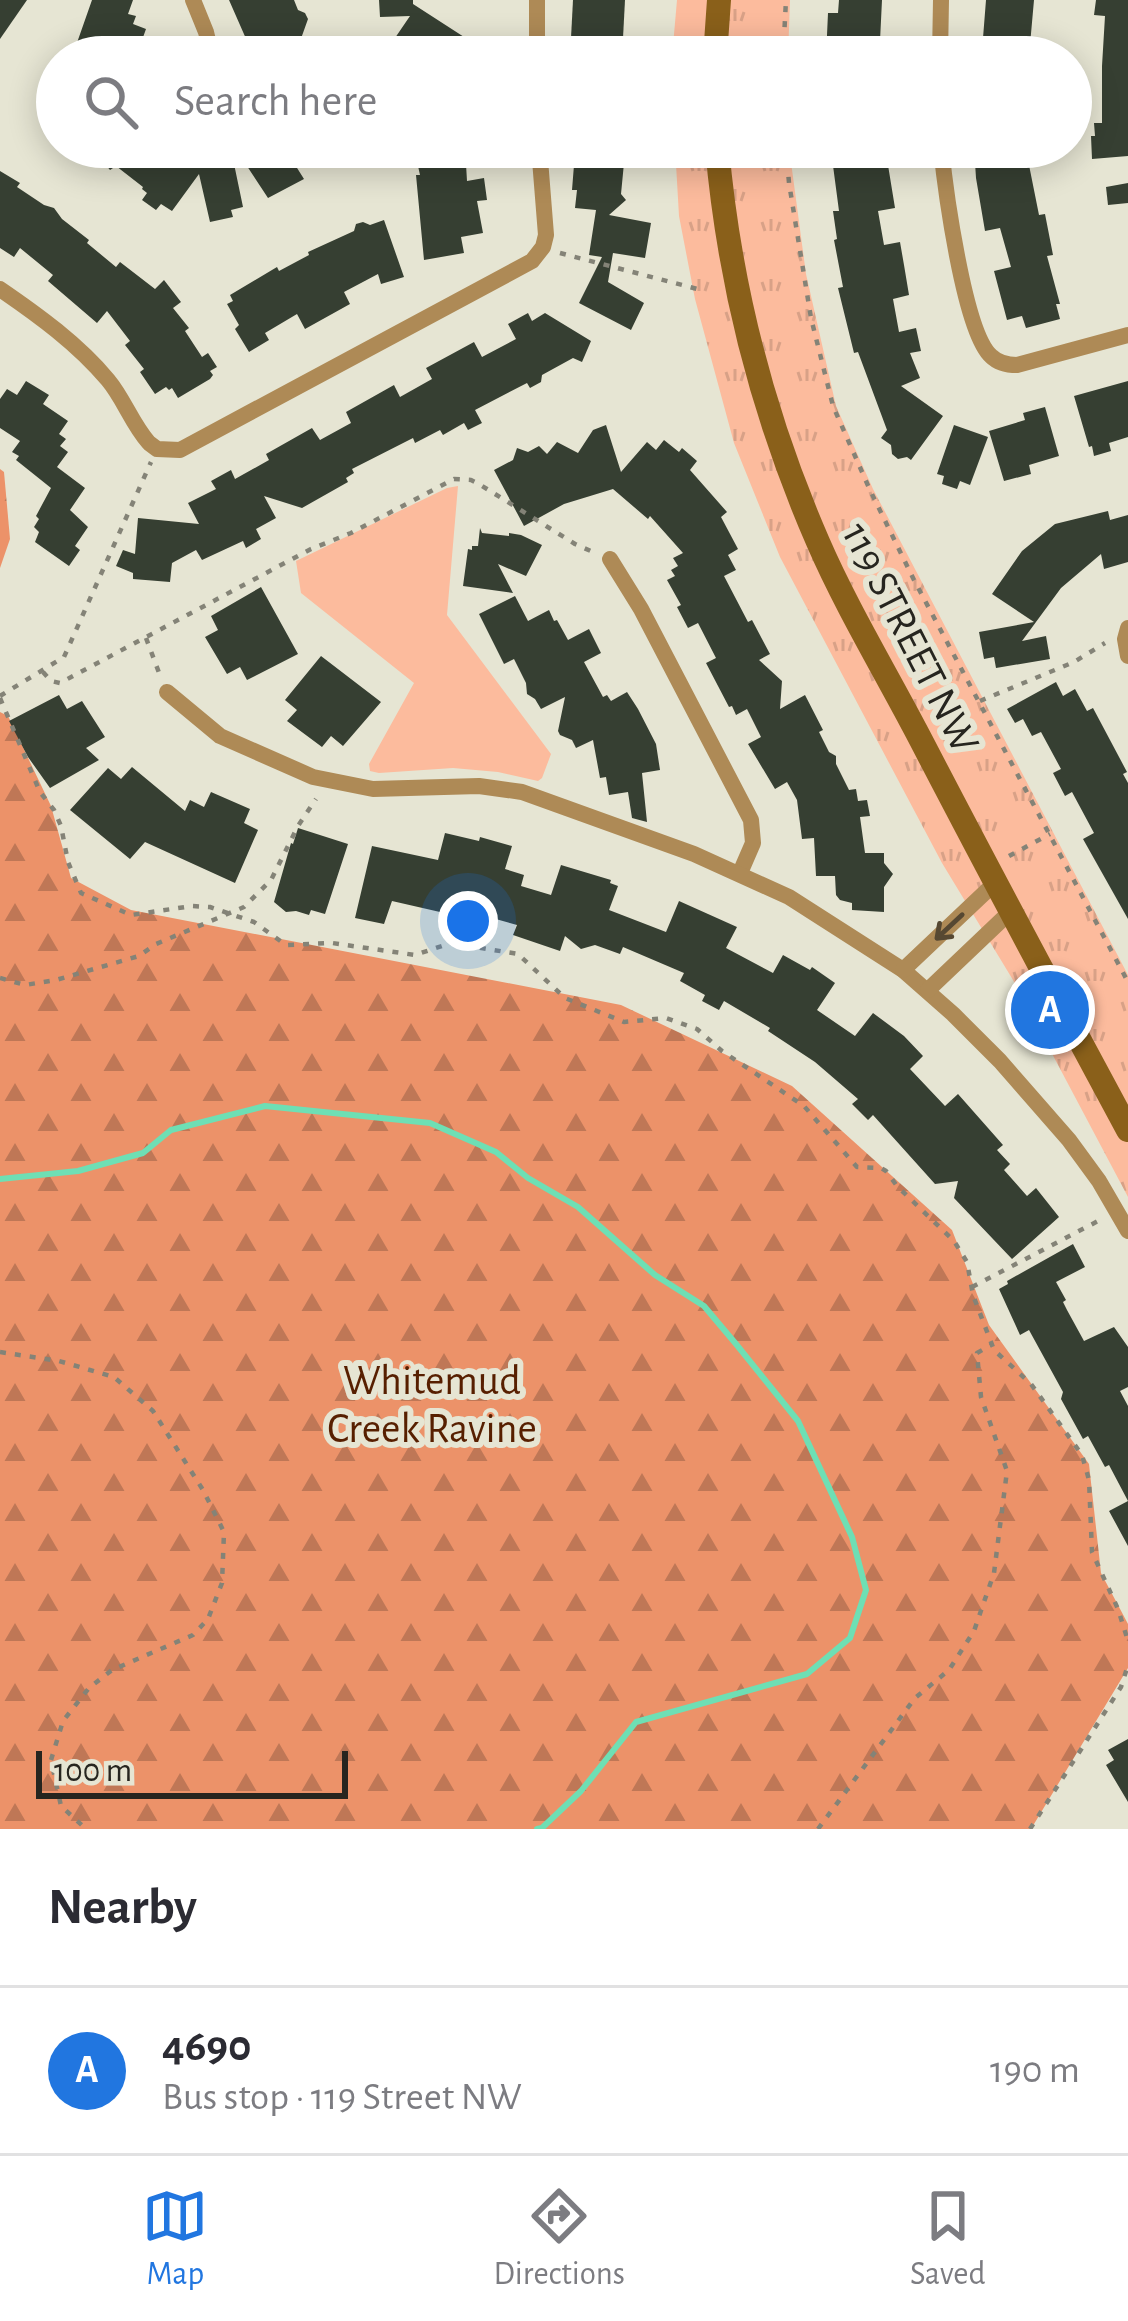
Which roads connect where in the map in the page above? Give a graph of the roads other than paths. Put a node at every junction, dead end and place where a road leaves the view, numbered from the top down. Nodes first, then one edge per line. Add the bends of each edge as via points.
1 (193, 0) edge
2 (537, 0) edge
3 (719, 0) edge
4 (941, 0) edge
5 (207, 36) edge
6 (537, 36) edge
7 (716, 36) edge
8 (940, 36) edge
9 (540, 168) edge
10 (719, 168) edge
11 (944, 168) edge
12 (0, 289) edge
13 (1128, 334) edge
14 (610, 559) road end
15 (1127, 629) edge
16 (1128, 656) edge
17 (166, 692) road end
18 (740, 873) junction
19 (994, 883) junction
20 (1010, 912) junction
21 (903, 970) junction
22 (928, 990) junction
23 (1128, 1130) edge
24 (1128, 1231) edge

1 - 5 street
2 - 6 street
3 - 7 street
4 - 8 street
9 - 12 street via 545,235 532,261 180,450 157,449 142,436 97,368
10 - 19 street, 119 STREET NW via 741,315 781,450 819,545
11 - 13 street via 956,248 990,356 1017,365
14 - 18 street via 751,820 753,843
15 - 16 street
17 - 18 street via 220,736 314,777 373,789 522,792
18 - 21 street
19 - 20 street, 119 STREET NW
19 -> 21 street
20 - 22 street
20 - 23 street, 119 STREET NW
21 - 22 street
22 - 24 street via 1069,1140

